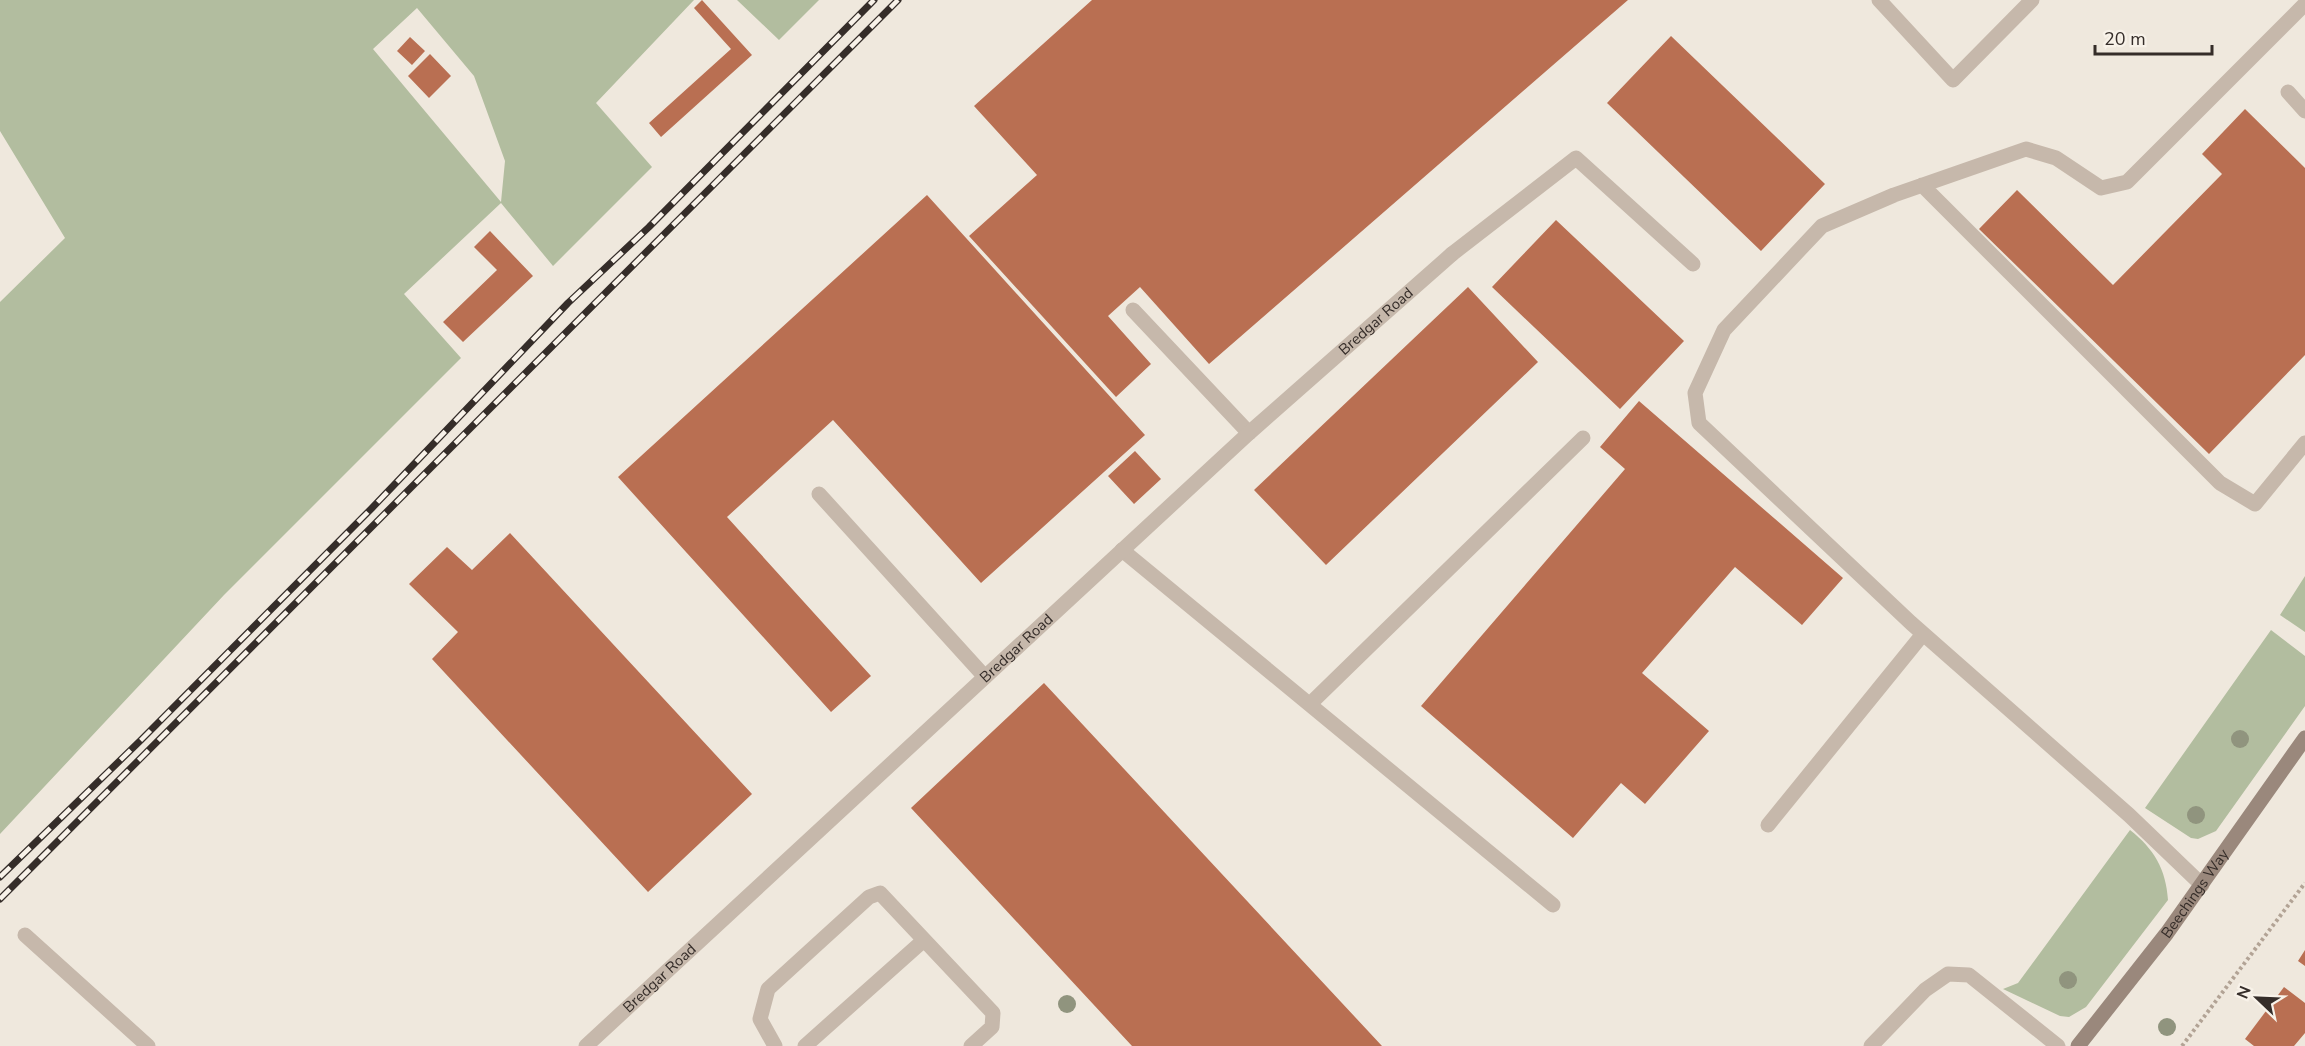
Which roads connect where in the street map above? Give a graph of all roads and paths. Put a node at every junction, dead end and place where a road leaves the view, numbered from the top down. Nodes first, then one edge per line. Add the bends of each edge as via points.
1 (1879, 0) edge
2 (2032, 0) edge
3 (2305, 4) edge
4 (2288, 92) dead end
5 (2305, 111) edge
6 (1922, 185) junction
7 (1693, 264) dead end
8 (1133, 310) dead end
9 (1249, 433) junction
10 (1583, 438) dead end
11 (2305, 443) edge
12 (819, 494) dead end
13 (1122, 550) junction
14 (1923, 634) junction
15 (985, 677) junction
16 (1310, 704) junction
17 (2305, 738) edge
18 (1768, 825) dead end
19 (2305, 883) edge
20 (2202, 885) junction
21 (1553, 905) dead end
22 (25, 935) dead end
23 (924, 940) junction
24 (148, 1046) edge
25 (586, 1046) edge
26 (775, 1046) edge
27 (805, 1046) edge
28 (971, 1046) edge
29 (1871, 1046) edge
30 (2058, 1046) edge
31 (2078, 1046) edge
32 (2182, 1046) edge

1 - 2 street via 1953,80
3 - 6 street via 2127,182 2101,188 2056,158 2026,149
4 - 5 street
6 - 11 street via 2220,483 2254,504
6 - 14 street via 1822,226 1724,330 1695,393 1699,423
7 - 9 street, Bredgar Road via 1576,158 1452,254
8 - 9 street
9 - 13 street, Bredgar Road
10 - 16 street
12 - 15 street
13 - 15 street, Bredgar Road
13 - 16 street
14 - 18 street
14 - 20 street via 2129,815
15 - 25 street, Bredgar Road
16 - 21 street
17 - 20 street, Beechings Way
19 - 32 path
20 - 31 street, Beechings Way
22 - 24 street
23 - 26 street via 880,893 869,897 768,989 760,1019
23 - 27 street
23 - 28 street via 993,1013 992,1027
29 - 30 street via 1925,990 1948,974 1969,975

